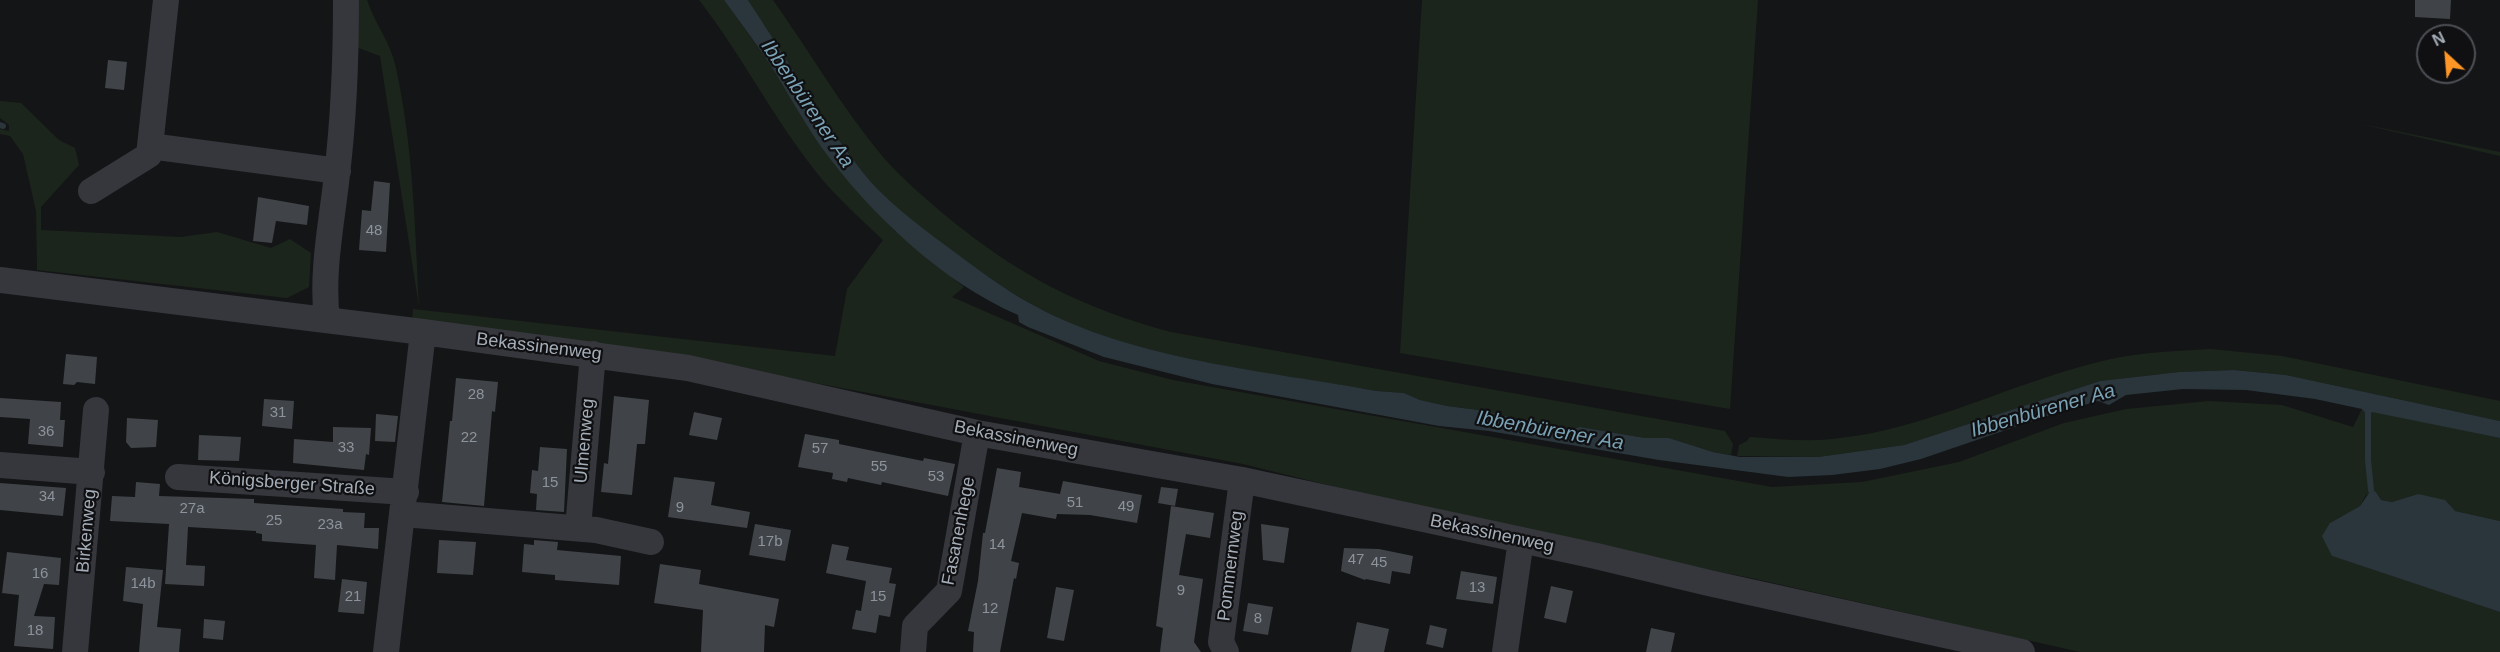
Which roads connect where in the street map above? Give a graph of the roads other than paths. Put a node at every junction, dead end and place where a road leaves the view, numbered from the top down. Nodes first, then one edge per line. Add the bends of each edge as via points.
1 (166, 0) edge
2 (346, 0) edge
3 (150, 146) junction
4 (338, 171) junction
5 (91, 191) dead end
6 (0, 280) edge
7 (327, 320) junction
8 (423, 332) junction
9 (593, 354) junction
10 (96, 410) dead end
11 (977, 433) junction
12 (0, 465) edge
13 (92, 472) junction
14 (178, 477) dead end
15 (1242, 480) junction
16 (405, 503) junction
17 (578, 528) junction
18 (1521, 540) junction
19 (651, 542) dead end
20 (75, 652) edge
21 (386, 652) edge
22 (913, 652) edge
23 (1226, 652) edge
24 (1505, 652) edge
25 (2022, 652) edge

1 - 3 street
2 - 4 street
3 - 4 street
3 - 5 street via 149,155
4 - 7 street via 323,292
6 - 7 street, Bekassinenweg
7 - 8 street, Bekassinenweg
8 - 9 street, Bekassinenweg
8 - 16 street
9 - 11 street, Bekassinenweg via 688,368
9 - 17 street, Ulmenweg
10 - 13 street, Birkenweg
11 - 15 street, Bekassinenweg
11 - 22 street, Fasanenhege via 949,591 915,626
12 - 13 street
13 - 20 street, Birkenweg
14 - 16 street, Königsberger Straße
15 - 18 street, Bekassinenweg
15 - 23 street, Pommernweg via 1221,642
16 - 17 street
16 - 21 street
17 - 19 street
18 - 24 street
18 - 25 street, Bekassinenweg

